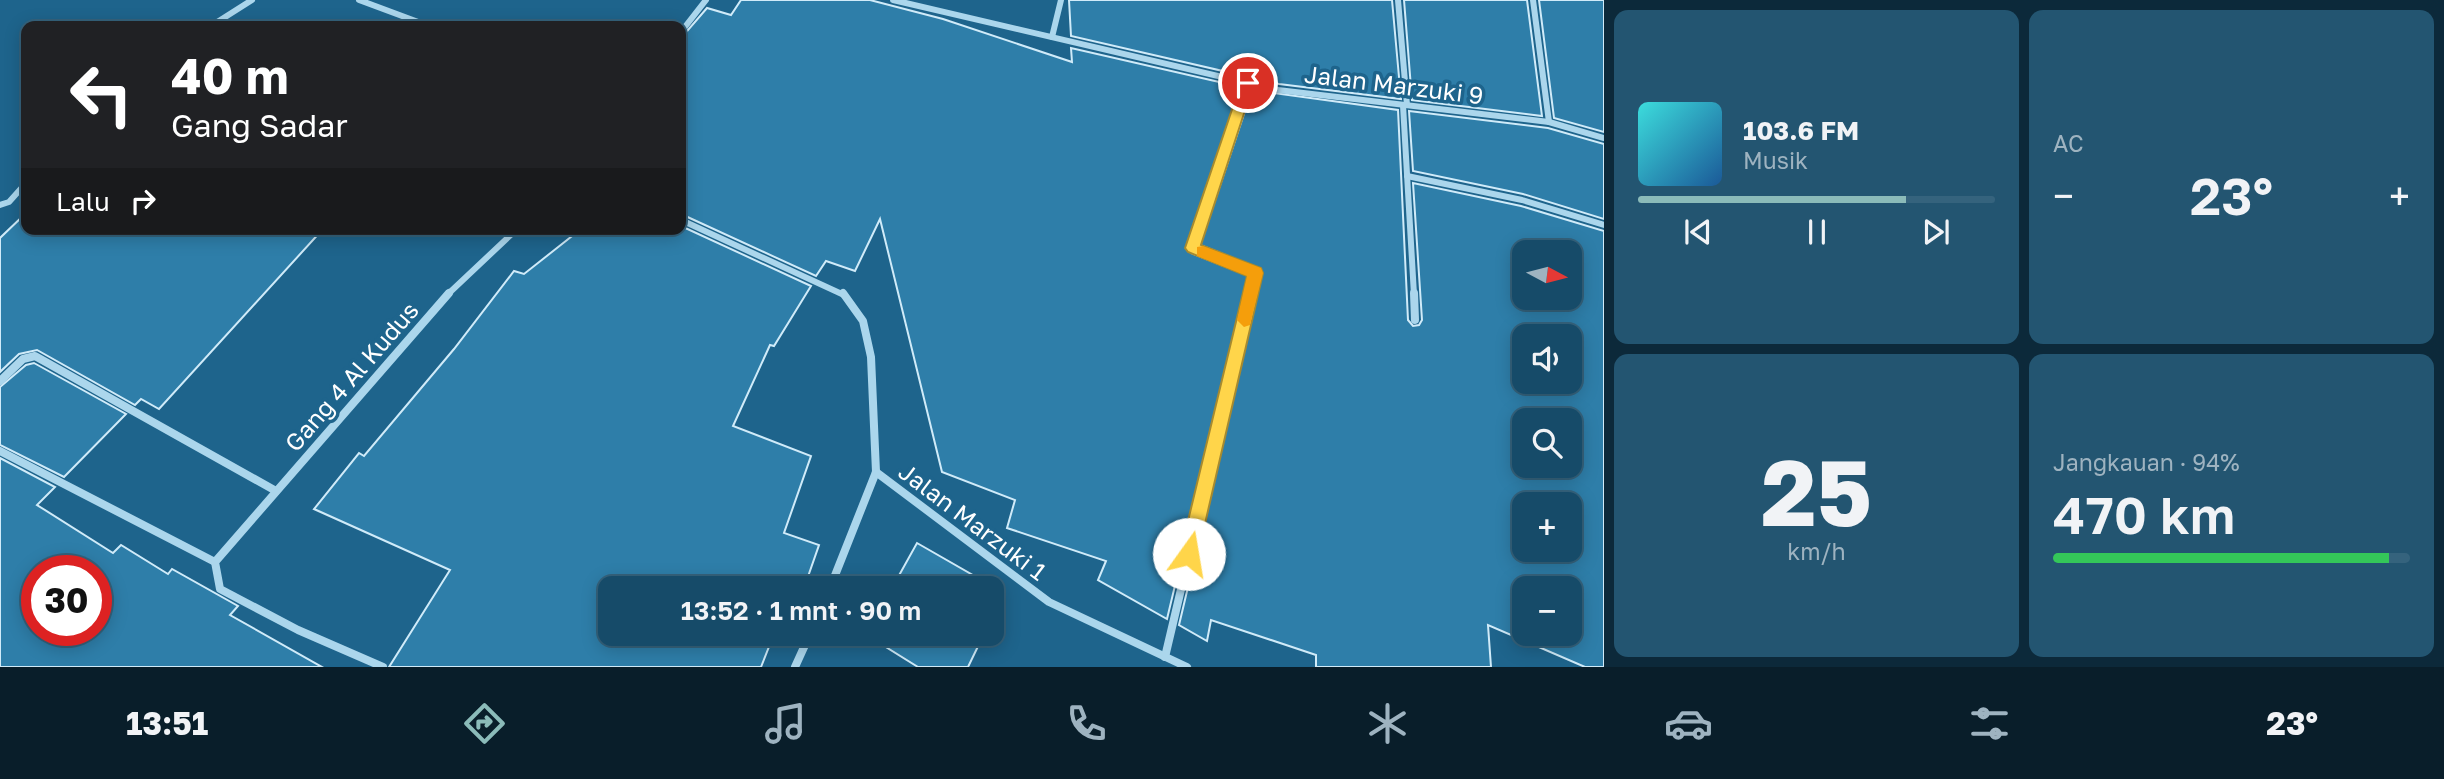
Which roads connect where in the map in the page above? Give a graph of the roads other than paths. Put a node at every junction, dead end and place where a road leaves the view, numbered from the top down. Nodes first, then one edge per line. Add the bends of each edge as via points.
1 (252, 0) edge
2 (359, 0) edge
3 (706, 0) edge
4 (893, 0) edge
5 (1061, 0) edge
6 (1398, 0) edge
7 (1533, 0) edge
8 (219, 21) edge
9 (416, 21) edge
10 (686, 26) edge
11 (1052, 37) junction
12 (1248, 83) junction
13 (1405, 105) junction
14 (1549, 122) junction
15 (1604, 138) edge
16 (1407, 176) junction
17 (21, 189) edge
18 (0, 205) edge
19 (686, 222) edge
20 (1604, 225) edge
21 (511, 235) edge
22 (1415, 320) dead end
23 (0, 381) edge
24 (0, 451) edge
25 (876, 472) junction
26 (276, 491) junction
27 (218, 558) junction
28 (835, 576) edge
29 (805, 646) edge
30 (1165, 657) junction
31 (383, 667) edge
32 (795, 667) edge
33 (1187, 667) edge

1 - 8 street
2 - 9 street
3 - 10 street
4 - 11 street, Jalan Marzuki 9
5 - 11 street
6 - 13 street
7 - 14 street
11 - 12 street, Jalan Marzuki 9
12 - 13 street, Jalan Marzuki 9
12 - 30 street via 1193,248 1256,273
13 - 14 street, Jalan Marzuki 9
13 - 16 street
14 - 15 street, Jalan Marzuki 9
16 - 20 street via 1522,200
16 - 22 street
17 - 18 street
19 - 25 street, Jalan Marzuki 1 via 843,293 863,321 871,357
21 - 26 street, Gang 4 Al Kudus via 450,292
23 - 26 street via 23,359 35,356
24 - 27 street
25 - 28 street
25 - 30 street, Jalan Marzuki 1 via 1049,602
26 - 27 street, Gang 4 Al Kudus
27 - 31 street via 220,589
29 - 32 street
30 - 33 street, Jalan Marzuki 1

